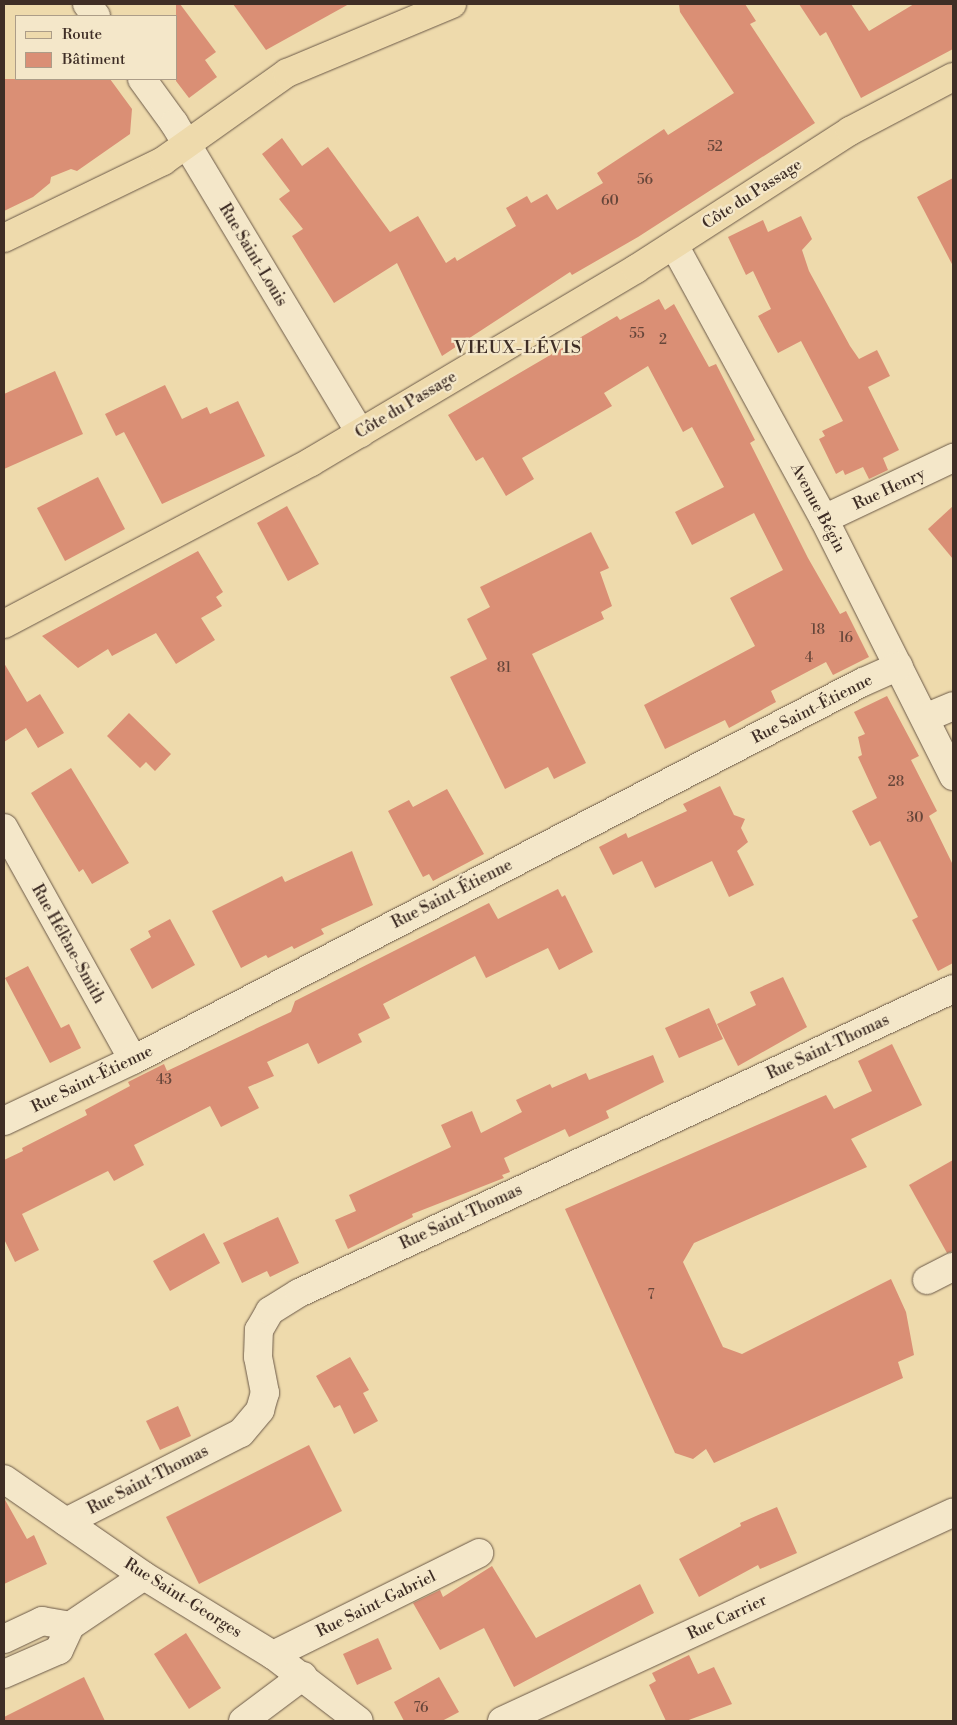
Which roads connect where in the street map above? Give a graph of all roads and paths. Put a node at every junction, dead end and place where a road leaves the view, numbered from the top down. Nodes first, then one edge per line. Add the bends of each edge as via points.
1 (87, 4) edge
2 (452, 4) edge
3 (95, 15) edge
4 (953, 77) edge
5 (143, 80) edge
6 (186, 144) junction
7 (4, 238) edge
8 (674, 245) junction
9 (360, 433) junction
10 (953, 458) edge
11 (824, 519) junction
12 (4, 624) edge
13 (900, 666) junction
14 (953, 706) edge
15 (925, 718) junction
16 (953, 776) edge
17 (4, 828) edge
18 (953, 989) edge
19 (133, 1060) junction
20 (4, 1121) edge
21 (953, 1267) edge
22 (927, 1280) dead end
23 (6, 1483) edge
24 (953, 1514) edge
25 (66, 1522) junction
26 (479, 1553) dead end
27 (144, 1576) junction
28 (70, 1626) junction
29 (4, 1638) edge
30 (273, 1654) junction
31 (4, 1674) edge
32 (303, 1676) junction
33 (243, 1721) edge
34 (359, 1721) edge
35 (502, 1721) edge

1 - 3 street
2 - 6 main road via 287,73
4 - 8 main road, Côte du Passage via 850,131
5 - 6 street, Rue Saint-Louis
6 - 7 main road via 163,161
6 - 9 street, Rue Saint-Louis
8 - 9 main road, Côte du Passage
8 - 11 street, Avenue Bégin
9 - 12 main road, Côte du Passage
10 - 11 street, Rue Henry
11 - 13 street, Avenue Bégin
13 - 15 street, Avenue Bégin
13 - 19 street, Rue Saint-Étienne via 863,682
14 - 15 street
15 - 16 street, Avenue Bégin
17 - 19 street, Rue Hélène-Smith
18 - 25 street, Rue Saint-Thomas via 299,1293 270,1311 259,1330 258,1357 265,1393 260,1410 242,1432
19 - 20 street, Rue Saint-Étienne
21 - 22 street
23 - 25 street, Rue Saint-Georges
24 - 35 street, Rue Carrier
25 - 27 street, Rue Saint-Georges
26 - 30 street, Rue Saint-Gabriel
27 - 28 street
27 - 30 street, Rue Saint-Georges
28 - 29 street via 42,1622
28 - 31 street via 59,1650
30 - 32 street, Rue Saint-Georges
32 - 33 street
32 - 34 street, Rue Saint-Georges

